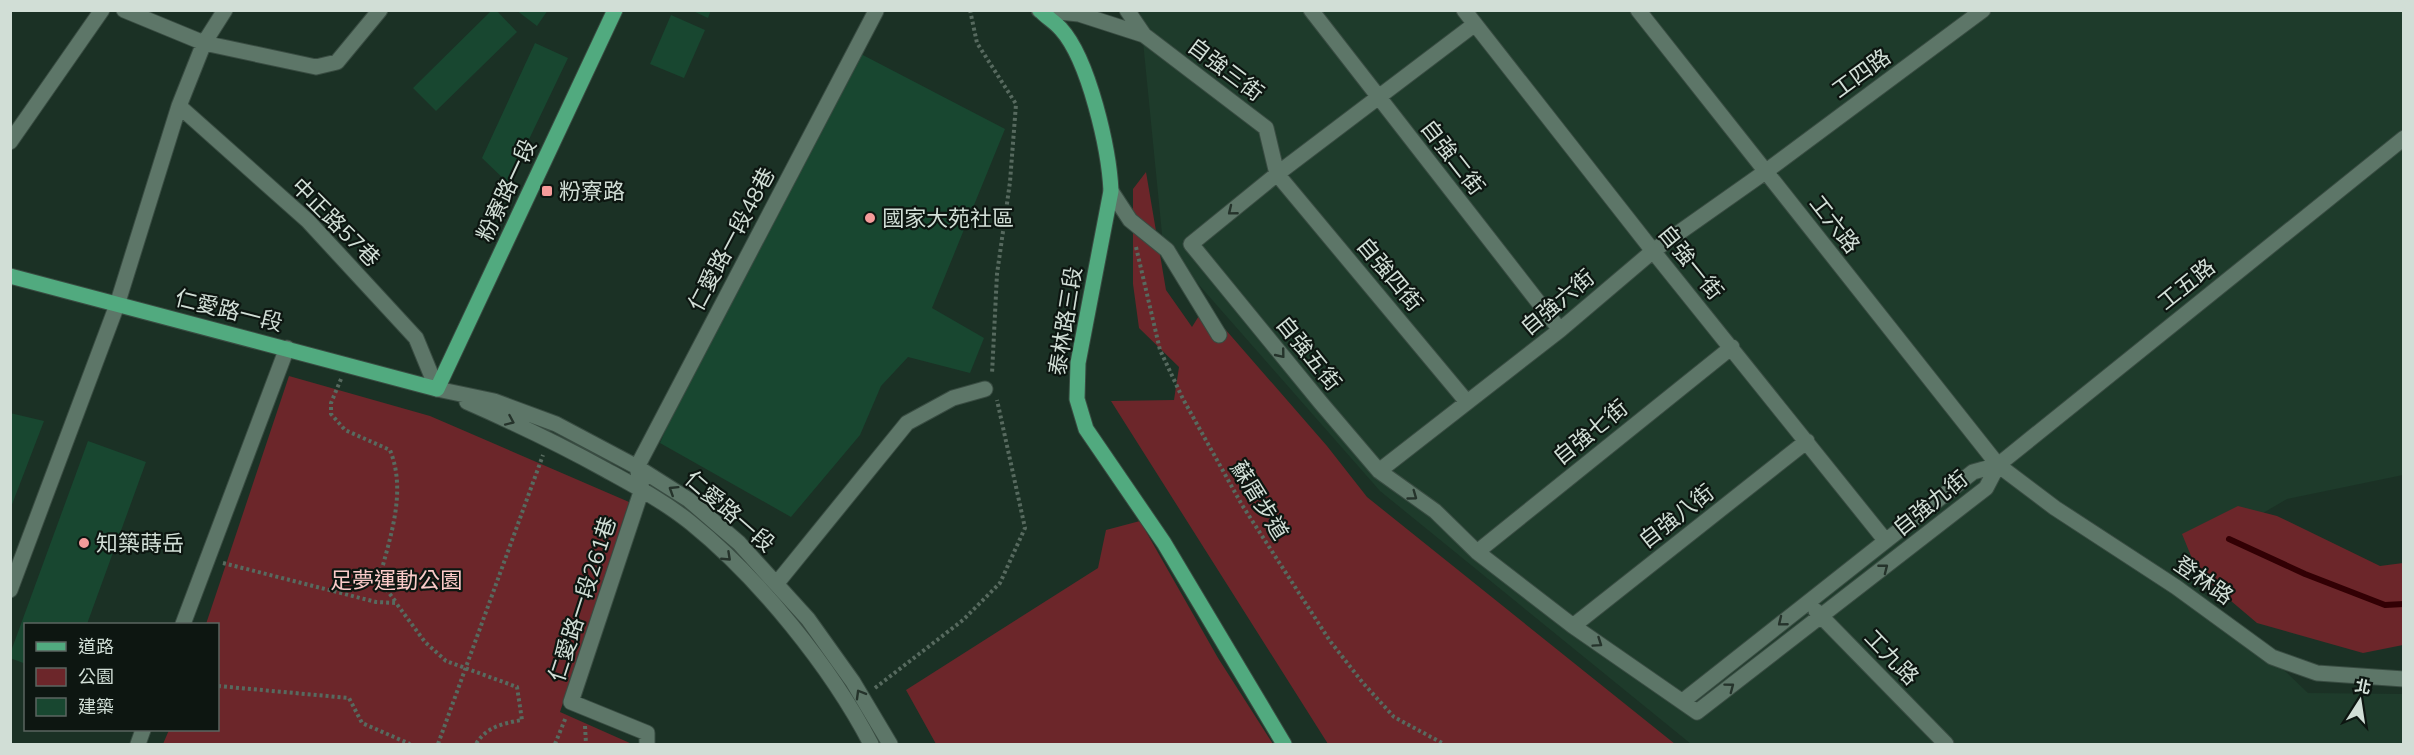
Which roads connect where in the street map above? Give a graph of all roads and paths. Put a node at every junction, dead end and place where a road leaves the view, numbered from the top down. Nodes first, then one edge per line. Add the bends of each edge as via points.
1 (102, 10) edge
2 (124, 10) edge
3 (225, 10) edge
4 (380, 10) edge
5 (615, 10) edge
6 (970, 10) edge
7 (1127, 10) edge
8 (1311, 10) edge
9 (1464, 10) edge
10 (1638, 10) edge
11 (1983, 10) edge
12 (876, 11) edge
13 (1040, 11) edge
14 (1475, 24) junction
15 (1144, 35) junction
16 (204, 44) junction
17 (1378, 97) junction
18 (179, 106) junction
19 (2403, 138) edge
20 (10, 142) edge
21 (1766, 172) junction
22 (1277, 174) junction
23 (1111, 191) junction
24 (1130, 220) junction
25 (1653, 251) junction
26 (10, 276) edge
27 (117, 305) junction
28 (1560, 330) junction
29 (1219, 335) dead end
30 (1732, 347) junction
31 (287, 348) junction
32 (347, 364) junction
33 (993, 374) junction
34 (437, 389) junction
35 (992, 390) junction
36 (1467, 402) junction
37 (549, 439) junction
38 (1806, 441) junction
39 (1998, 465) junction
40 (637, 467) junction
41 (1379, 471) junction
42 (642, 489) junction
43 (1885, 540) junction
44 (1477, 552) junction
45 (208, 559) junction
46 (777, 583) junction
47 (10, 590) edge
48 (1806, 602) junction
49 (396, 603) junction
50 (1822, 617) junction
51 (183, 623) edge
52 (1573, 626) junction
53 (465, 669) junction
54 (2403, 679) edge
55 (219, 686) edge
56 (862, 697) junction
57 (1683, 701) junction
58 (571, 702) junction
59 (410, 744) edge
60 (438, 744) edge
61 (476, 744) edge
62 (555, 744) edge
63 (647, 744) edge
64 (871, 744) edge
65 (890, 744) edge
66 (1284, 744) edge
67 (1444, 744) edge
68 (1946, 744) edge

1 - 20 street
2 - 16 street
3 - 16 street
4 - 16 street via 338,62 316,67
5 - 34 main road, 粉寮路一段
6 - 33 path via 977,43 1016,105 997,274
7 - 15 street, 自強三街
8 - 17 street, 自強二街
9 - 14 street, 自強一街
10 - 21 street, 工六路
11 - 21 street, 工四路
12 - 40 street, 仁愛路一段48巷
13 - 15 street via 1079,14
13 - 23 main road, 泰林路三段 via 1061,29 1077,56 1105,137
14 - 17 street, 自強五街
14 - 25 street, 自強一街
15 - 22 street, 自強三街 via 1266,128
16 - 18 street
17 - 22 street, 自強五街
17 - 28 street, 自強二街
18 - 27 street
18 - 34 street, 中正路57巷 via 308,221 416,338
19 - 39 street, 工五路
21 - 25 street, 自強六街
21 - 39 street, 工六路
22 - 36 street, 自強四街
22 -> 41 street, 自強五街 via 1191,244
23 - 24 street
23 - 66 main road, 泰林路三段 via 1078,363 1077,399 1086,429 1164,543
24 - 29 street via 1167,250
24 - 67 path, 蘇厝步道 via 1160,350 1242,505 1330,641 1363,683 1394,717
25 - 28 street, 自強六街
25 - 30 street, 自強一街
26 - 27 main road, 仁愛路一段
27 - 31 main road, 仁愛路一段
27 - 47 street
28 - 36 street, 自強六街
30 - 38 street, 自強一街
30 - 44 street, 自強七街
31 - 32 main road, 仁愛路一段
31 - 45 street
32 - 34 main road, 仁愛路一段
32 - 49 path via 331,403 331,414 345,430 390,450 397,466 394,521 380,580
33 - 35 path
33 - 35 path
34 -> 37 street, 仁愛路一段
34 - 40 street, 仁愛路一段 via 494,401 556,424
35 - 46 street via 953,398 907,423
35 - 56 path via 1017,480 1025,528 1000,583 963,620
36 - 41 street, 自強六街
37 - 42 street, 仁愛路一段
37 - 53 path
38 - 43 street, 自強一街
38 - 52 street, 自強八街
39 - 43 street, 自強九街 via 1973,472
50 -> 39 street, 自強九街 via 1986,488
39 - 54 street, 登林路 via 2272,657 2317,673
40 - 42 street
46 -> 40 street, 仁愛路一段 via 739,543 689,500
41 -> 44 street, 自強五街 via 1435,511
42 - 58 street, 仁愛路一段261巷
42 -> 64 street, 仁愛路一段 via 691,523 791,625
43 - 48 street, 自強九街
44 - 52 street, 自強五街
45 - 49 path via 375,603
45 - 51 street
56 -> 46 street, 仁愛路一段 via 808,619
48 - 50 street, 工九路
48 -> 57 street, 自強九街
49 - 53 path via 425,642 446,661
57 -> 50 street, 自強九街 via 1697,712
50 - 68 street, 工九路
52 -> 57 street, 自強五街
53 - 60 path
53 - 61 path via 517,687 522,720 500,724 480,736
55 - 59 path via 349,698 362,723
56 - 65 street, 仁愛路一段
58 - 62 path
58 - 63 street, 仁愛路一段261巷 via 647,733

